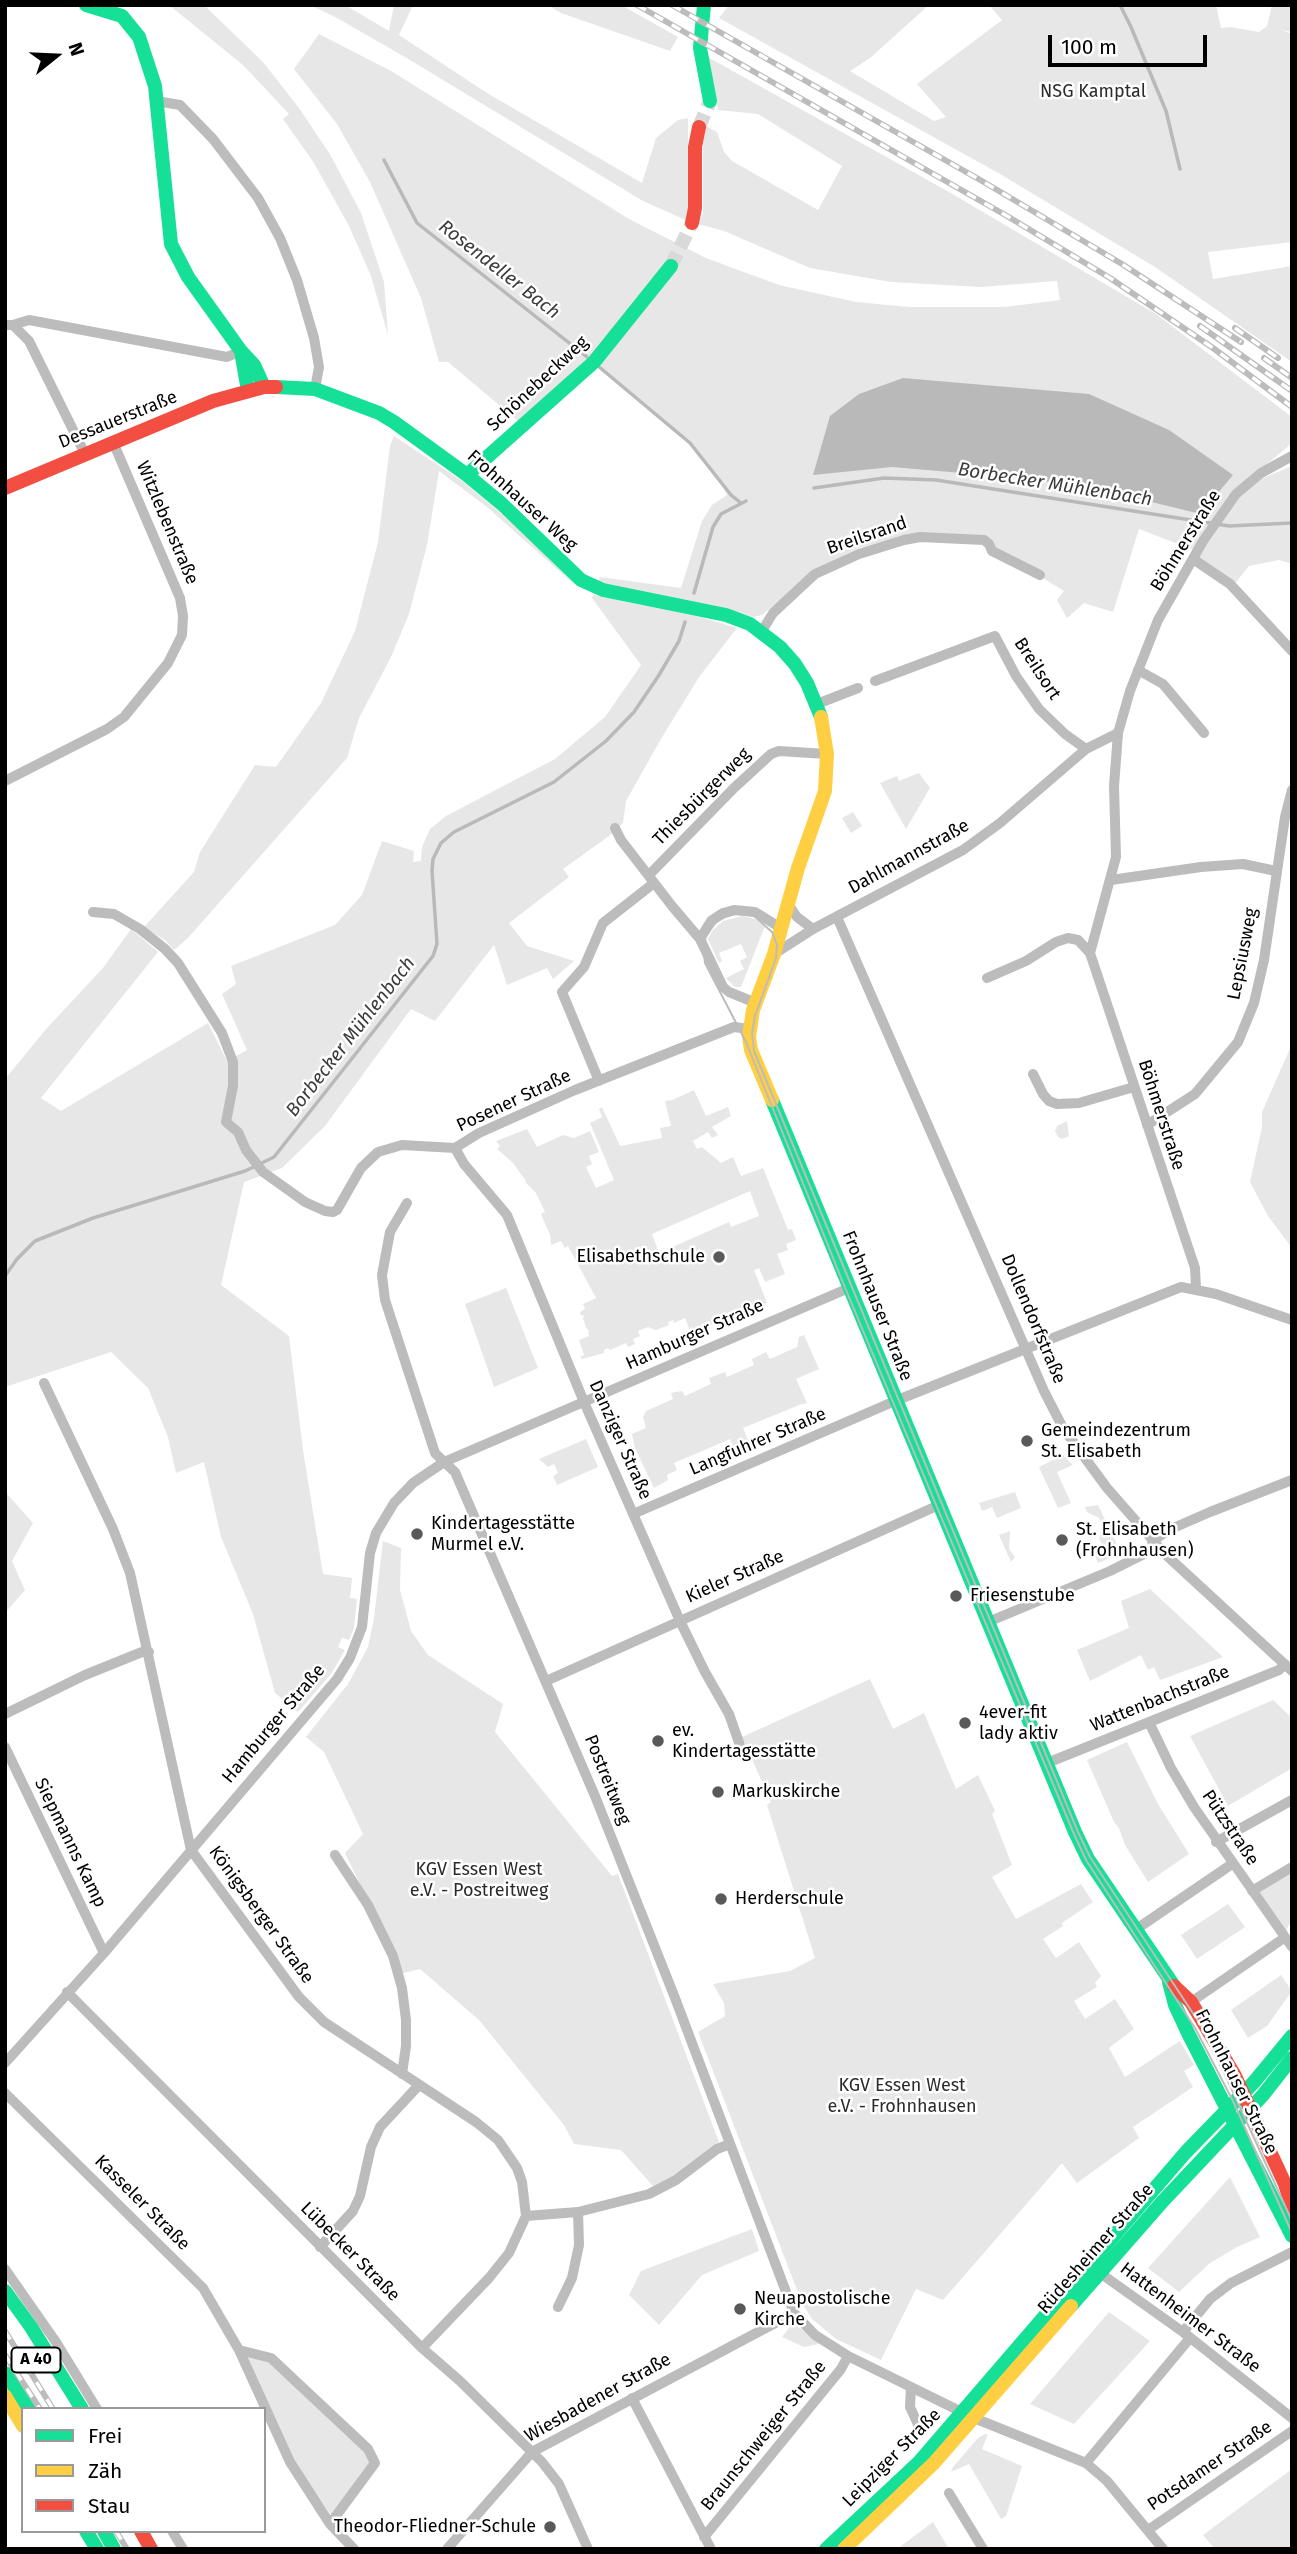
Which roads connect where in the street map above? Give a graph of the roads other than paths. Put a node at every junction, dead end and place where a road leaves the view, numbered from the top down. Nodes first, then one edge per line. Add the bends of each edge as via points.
1 (86, 5) edge
2 (704, 5) edge
3 (104, 7) edge
4 (122, 11) edge
5 (156, 101) junction
6 (710, 101) tunnel mouth
7 (699, 127) tunnel mouth
8 (692, 223) tunnel mouth
9 (671, 266) tunnel mouth
10 (9, 325) edge
11 (241, 351) junction
12 (264, 387) junction
13 (315, 389) junction
14 (247, 391) junction
15 (113, 442) junction
16 (85, 454) junction
17 (1292, 456) edge
18 (467, 475) junction
19 (5, 488) edge
20 (1193, 559) junction
21 (1040, 575) dead end
22 (762, 631) junction
23 (1292, 651) edge
24 (1138, 670) junction
25 (875, 681) dead end
26 (858, 688) dead end
27 (817, 704) junction
28 (1118, 733) junction
29 (1204, 733) dead end
30 (1086, 749) junction
31 (827, 754) junction
32 (5, 781) edge
33 (1292, 790) edge
34 (615, 828) dead end
35 (1276, 871) junction
36 (651, 879) junction
37 (1111, 880) junction
38 (788, 904) junction
39 (93, 912) dead end
40 (837, 917) junction
41 (781, 928) junction
42 (813, 929) junction
43 (700, 939) junction
44 (1090, 953) junction
45 (774, 954) junction
46 (987, 978) dead end
47 (756, 1003) junction
48 (750, 1030) junction
49 (1034, 1074) dead end
50 (599, 1081) junction
51 (1133, 1087) junction
52 (1147, 1125) junction
53 (455, 1148) junction
54 (407, 1203) dead end
55 (849, 1288) junction
56 (1196, 1288) junction
57 (1292, 1320) edge
58 (1028, 1350) junction
59 (44, 1383) dead end
60 (895, 1401) junction
61 (584, 1402) junction
62 (444, 1462) junction
63 (1292, 1480) edge
64 (939, 1505) junction
65 (633, 1514) junction
66 (1155, 1543) junction
67 (680, 1621) junction
68 (988, 1622) junction
69 (149, 1652) junction
70 (1288, 1668) edge
71 (546, 1681) junction
72 (5, 1714) edge
73 (1149, 1722) junction
74 (5, 1747) edge
75 (743, 1754) dead end
76 (1047, 1763) junction
77 (1292, 1800) edge
78 (1216, 1842) junction
79 (191, 1850) junction
80 (335, 1855) dead end
81 (1232, 1864) junction
82 (1292, 1867) edge
83 (1252, 1891) junction
84 (1135, 1930) junction
85 (1284, 1938) junction
86 (1292, 1947) edge
87 (104, 1953) junction
88 (1169, 1981) junction
89 (68, 1992) junction
90 (1191, 2002) junction
91 (1292, 2036) edge
92 (1292, 2058) edge
93 (5, 2063) edge
94 (401, 2074) junction
95 (419, 2085) junction
96 (1243, 2092) junction
97 (5, 2093) edge
98 (1251, 2108) junction
99 (1227, 2109) junction
100 (1235, 2123) junction
101 (730, 2144) junction
102 (1292, 2207) edge
103 (578, 2212) junction
104 (526, 2216) junction
105 (1292, 2236) edge
106 (320, 2248) junction
107 (1292, 2252) edge
108 (5, 2269) edge
109 (1100, 2273) junction
110 (5, 2291) edge
111 (558, 2307) dead end
112 (5, 2311) edge
113 (794, 2313) junction
114 (1186, 2335) junction
115 (422, 2348) junction
116 (239, 2350) junction
117 (848, 2356) junction
118 (5, 2373) edge
119 (911, 2387) junction
120 (5, 2396) edge
121 (632, 2398) junction
122 (28, 2407) edge
123 (65, 2407) edge
124 (81, 2407) edge
125 (96, 2407) edge
126 (265, 2407) edge
127 (266, 2409) edge
128 (969, 2416) junction
129 (1292, 2418) edge
130 (21, 2423) edge
131 (921, 2431) dead end
132 (1292, 2431) edge
133 (532, 2452) junction
134 (1086, 2463) junction
135 (948, 2493) dead end
136 (330, 2524) junction
137 (1147, 2529) junction
138 (87, 2533) edge
139 (105, 2533) edge
140 (142, 2533) edge
141 (157, 2533) edge
142 (173, 2533) edge
143 (705, 2538) junction
144 (97, 2549) edge
145 (114, 2549) edge
146 (151, 2549) edge
147 (167, 2549) edge
148 (183, 2549) edge
149 (354, 2549) edge
150 (447, 2549) edge
151 (588, 2549) edge
152 (711, 2549) edge
153 (826, 2549) edge
154 (844, 2549) edge
155 (983, 2549) edge
156 (1163, 2549) edge

1 - 3 main road
2 - 6 main road via 700,48
3 - 4 main road
4 - 5 main road via 139,37
5 - 11 main road via 171,244 188,277
5 - 13 street via 180,106 213,139 258,198 297,280 319,367
7 - 8 main road
9 - 18 main road, Schönebeckweg via 594,362
10 - 11 street via 29,320 227,357
10 - 16 street via 29,341
11 - 12 main road
11 - 14 main road
12 - 13 main road, Frohnhauser Weg
12 - 14 main road, Frohnhauser Weg
13 - 18 main road, Frohnhauser Weg via 379,413
14 - 15 main road, Dessauerstraße
15 - 16 main road, Dessauerstraße
15 - 32 street, Witzlebenstraße via 180,598 182,635 168,663 124,717
16 - 19 main road, Dessauerstraße
17 - 20 street, Böhmerstraße via 1248,483 1218,517
18 - 22 main road, Frohnhauser Weg via 581,580 603,590 726,615
20 - 23 street via 1230,584
20 - 24 street, Böhmerstraße via 1158,620
21 - 22 street, Breilsrand via 992,551 984,540 904,540 815,574 773,613
22 - 27 main road, Frohnhauser Straße via 795,664
24 - 28 street, Böhmerstraße
24 - 29 street via 1163,684
25 - 30 street, Breilsort via 995,636 1033,701
26 - 27 street
27 - 31 main road, Frohnhauser Straße
28 - 30 street, Dahlmannstraße
28 - 37 street, Böhmerstraße via 1117,835
30 - 40 street, Dahlmannstraße via 981,838
31 - 36 street, Thiesbürgerweg via 771,754
31 - 38 main road, Frohnhauser Straße via 821,810
33 - 35 street, Lepsiusweg
34 - 36 street
35 - 37 street via 1243,864
35 - 52 street, Lepsiusweg via 1264,960 1238,1042 1195,1094
36 - 43 street
36 - 50 street, Thiesbürgerweg via 603,923 584,967 562,992
37 - 44 street, Böhmerstraße
38 - 41 main road, Frohnhauser Straße
38 - 42 street
39 - 53 street, Posener Straße via 114,914 140,929 178,963 222,1033 233,1062 226,1122 238,1132 263,1172 305,1202 325,1211 337,1210 361,1168 378,1152 402,1145
40 - 42 street, Dahlmannstraße
40 - 58 street, Dollendorfstraße
41 - 43 street via 755,912 734,909 711,921
41 - 45 main road, Frohnhauser Straße
42 - 45 street, Dahlmannstraße
43 - 47 street via 723,986
44 - 46 street via 1078,940 1068,939
44 - 51 street, Böhmerstraße
45 - 47 main road, Frohnhauser Straße
47 - 48 main road, Frohnhauser Straße
48 - 50 street, Posener Straße via 734,1027
48 - 55 main road, Frohnhauser Straße via 751,1050
49 - 51 street via 1043,1094 1057,1104 1079,1104
50 - 53 street, Posener Straße
51 - 52 street, Böhmerstraße
52 - 56 street, Böhmerstraße via 1195,1268
53 - 61 street, Danziger Straße via 507,1215
54 - 62 street, Postreitweg via 390,1232 382,1275 385,1300 435,1453
55 - 60 main road, Frohnhauser Straße
55 - 61 street, Hamburger Straße
56 - 57 street
56 - 58 street, Langfuhrer Straße via 1181,1287
58 - 60 street, Langfuhrer Straße
58 - 66 street, Dollendorfstraße via 1063,1428
59 - 69 street, Königsberger Straße via 121,1548
60 - 64 main road, Frohnhauser Straße
60 - 65 street, Langfuhrer Straße
61 - 62 street, Hamburger Straße
61 - 65 street, Danziger Straße
62 - 71 street, Postreitweg via 455,1472
62 - 79 street, Hamburger Straße via 413,1483 376,1533 362,1627 350,1658
63 - 66 street via 1171,1529
64 - 67 street, Kieler Straße
64 - 68 main road, Frohnhauser Straße
65 - 67 street, Danziger Straße
66 - 68 street via 1110,1571
66 - 70 street, Dollendorfstraße
67 - 71 street, Kieler Straße
67 - 75 street, Danziger Straße via 729,1714
68 - 76 main road, Frohnhauser Straße
69 - 72 street via 93,1671
69 - 79 street, Königsberger Straße
70 - 73 street, Wattenbachstraße
71 - 101 street, Postreitweg
73 - 76 street, Wattenbachstraße
73 - 78 street, Pützstraße
74 - 87 street, Siepmanns Kamp
76 - 84 main road, Frohnhauser Straße via 1088,1859
77 - 78 street
78 - 81 street, Pützstraße
79 - 87 street, Hamburger Straße
79 - 94 street, Königsberger Straße via 299,1997 324,2022
80 - 94 street via 393,1955 406,2020
81 - 83 street, Pützstraße
81 - 84 street
82 - 83 street
83 - 85 street, Pützstraße
84 - 88 main road, Frohnhauser Straße
85 - 86 street, Pützstraße
85 - 90 street
87 - 89 street, Hamburger Straße
88 - 90 main road, Frohnhauser Straße
88 - 99 main road, Frohnhauser Straße via 1175,2006
89 - 93 street, Hamburger Straße
89 - 106 street, Lübecker Straße
90 - 96 main road, Frohnhauser Straße
91 - 96 main road, Rüdesheimer Straße
92 - 98 main road, Rüdesheimer Straße
94 - 95 street, Königsberger Straße
95 - 104 street, Königsberger Straße via 498,2140 522,2182
95 - 106 street via 380,2126 360,2196
96 - 98 main road, Frohnhauser Straße
96 - 99 main road, Rüdesheimer Straße
97 - 116 street, Kasseler Straße via 203,2288
98 - 100 main road, Rüdesheimer Straße
98 - 102 main road, Frohnhauser Straße
99 - 100 main road, Frohnhauser Straße
99 - 128 main road, Rüdesheimer Straße via 1186,2152
100 - 105 main road, Frohnhauser Straße
100 - 109 main road, Rüdesheimer Straße
101 - 103 street via 649,2194
101 - 113 street, Postreitweg
103 - 104 street
103 - 111 street via 579,2245 572,2278
104 - 115 street via 509,2253
106 - 115 street, Lübecker Straße
107 - 114 street via 1210,2299
108 - 125 street
109 - 114 street, Hattenheimer Straße
109 - 128 main road, Rüdesheimer Straße
110 - 124 main road
112 - 123 main road, A 40
113 - 117 street, Postreitweg via 815,2335
113 - 121 street, Wiesbadener Straße
114 - 129 street, Hattenheimer Straße
114 - 134 street
115 - 133 street, Lübecker Straße
116 - 126 street, Kasseler Straße
116 - 136 street via 271,2358 368,2449 375,2463
117 - 119 street, Postreitweg
117 - 143 street, Braunschweiger Straße
118 - 122 main road, A 40
119 - 128 street, Postreitweg
119 - 131 street via 910,2407
120 - 130 main road
121 - 133 street, Wiesbadener Straße
121 - 143 street
127 - 136 street, Kasseler Straße via 290,2462
128 - 134 street, Postreitweg
128 - 153 main road, Leipziger Straße
128 - 154 main road, Leipziger Straße via 920,2478
132 - 137 street, Potsdamer Straße
133 - 150 street, Wiesbadener Straße
133 - 151 street, Lübecker Straße via 555,2476
134 - 137 street
135 - 155 street
136 - 149 street, Kasseler Straße
137 - 156 street
138 - 144 main road
139 - 145 main road
140 - 146 main road
141 - 147 main road
142 - 148 street
143 - 152 street

